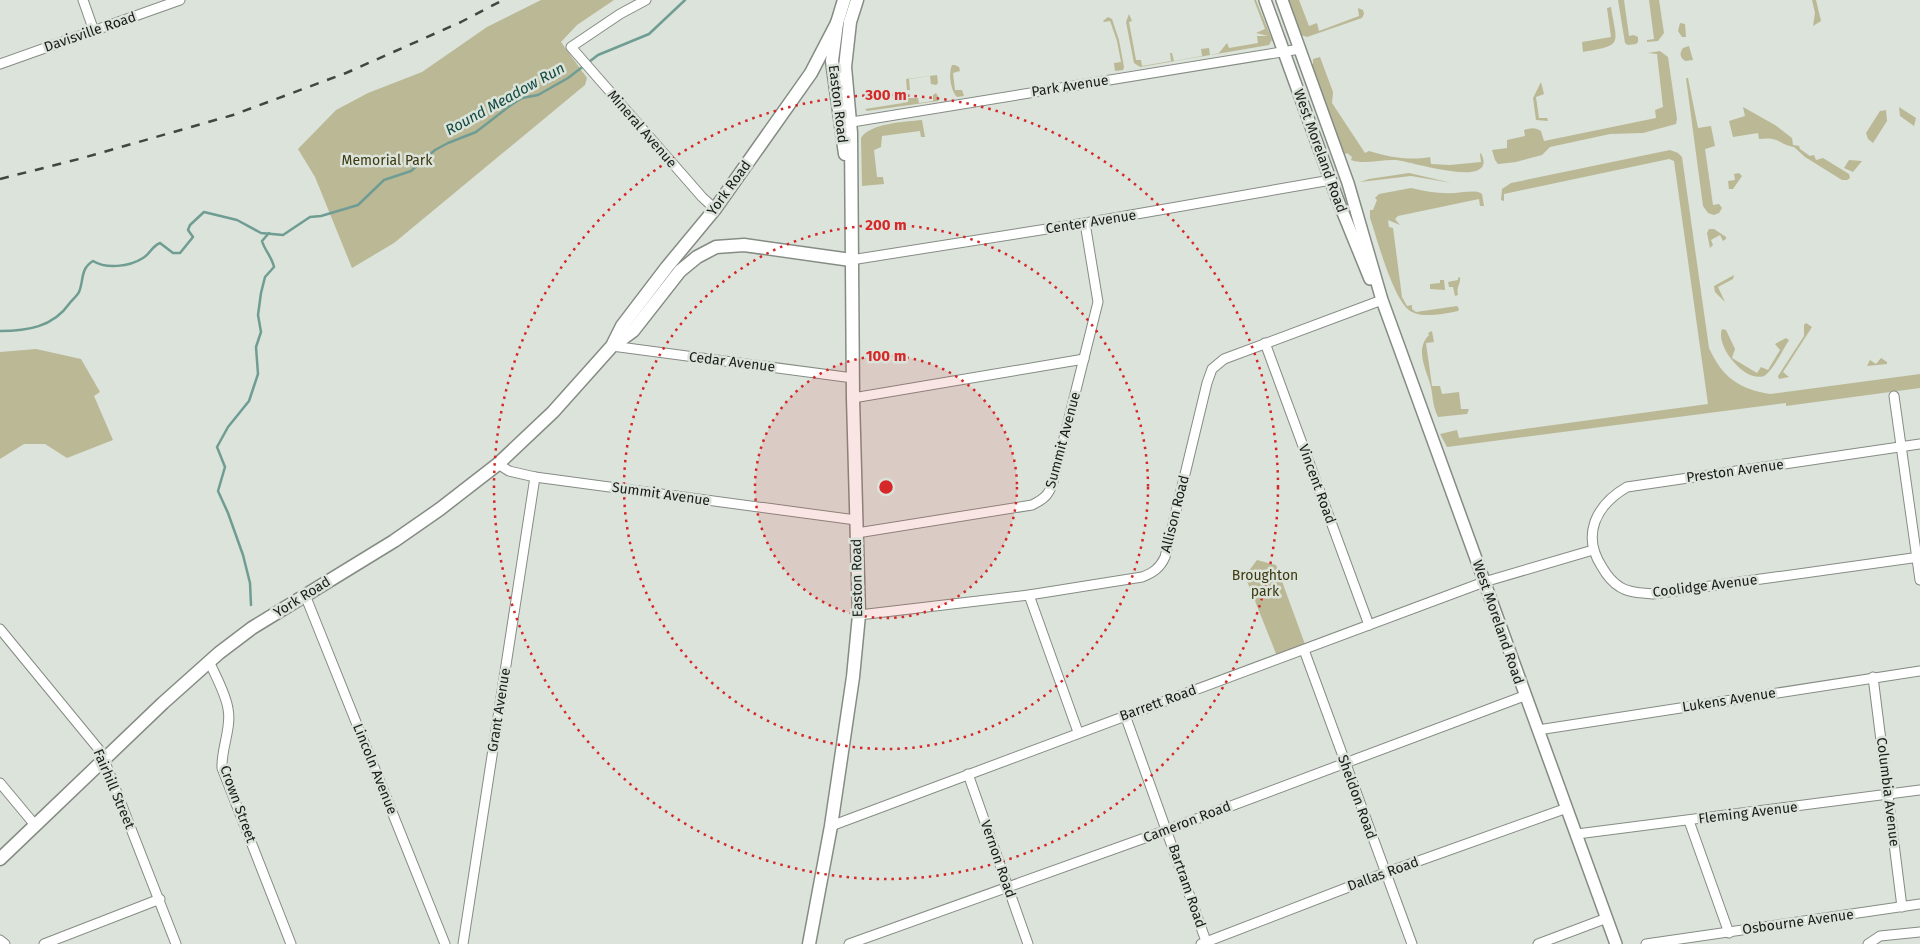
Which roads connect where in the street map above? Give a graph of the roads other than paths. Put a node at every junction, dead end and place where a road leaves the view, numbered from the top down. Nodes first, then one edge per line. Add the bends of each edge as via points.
1 (82, 0) edge
2 (180, 0) edge
3 (646, 0) edge
4 (844, 0) edge
5 (858, 0) edge
6 (1265, 0) edge
7 (1282, 0) edge
8 (838, 23) junction
9 (94, 31) junction
10 (1300, 49) junction
11 (1284, 52) junction
12 (0, 64) edge
13 (845, 123) junction
14 (1331, 180) junction
15 (715, 209) junction
16 (1085, 223) junction
17 (851, 260) junction
18 (1382, 300) junction
19 (1265, 343) junction
20 (612, 346) junction
21 (1084, 359) junction
22 (853, 378) junction
23 (1894, 396) dead end
24 (853, 398) junction
25 (1920, 444) edge
26 (1901, 447) junction
27 (498, 464) junction
28 (536, 476) junction
29 (856, 527) junction
30 (1593, 550) junction
31 (1918, 557) edge
32 (1920, 580) edge
33 (1484, 582) junction
34 (305, 595) junction
35 (1029, 595) junction
36 (859, 615) junction
37 (1369, 625) junction
38 (0, 630) edge
39 (1304, 650) junction
40 (209, 661) junction
41 (1920, 671) edge
42 (1873, 677) junction
43 (1524, 696) junction
44 (1125, 715) junction
45 (1538, 730) junction
46 (1078, 732) junction
47 (104, 759) junction
48 (1344, 762) junction
49 (968, 774) junction
50 (0, 784) edge
51 (1920, 790) edge
52 (1888, 794) junction
53 (1567, 808) junction
54 (1689, 821) junction
55 (35, 825) junction
56 (831, 826) junction
57 (1167, 830) junction
58 (1576, 834) junction
59 (0, 859) edge
60 (1385, 873) junction
61 (1008, 887) junction
62 (160, 899) junction
63 (1920, 904) edge
64 (1902, 907) junction
65 (1608, 918) junction
66 (1920, 932) edge
67 (1729, 933) junction
68 (0, 940) edge
69 (56, 942) edge
70 (1205, 943) edge
71 (5, 944) edge
72 (44, 944) edge
73 (176, 944) edge
74 (291, 944) edge
75 (444, 944) edge
76 (463, 944) edge
77 (809, 944) edge
78 (849, 944) edge
79 (1028, 944) edge
80 (1412, 944) edge
81 (1538, 944) edge
82 (1616, 944) edge
83 (1646, 944) edge
84 (1868, 944) edge

1 - 9 street
2 - 9 street, Davisville Road
3 - 15 street, Mineral Avenue via 571,47
4 - 8 highway, Easton Road
5 - 13 highway, Easton Road via 850,22 845,67
6 - 11 main road, West Moreland Road
7 - 10 main road, West Moreland Road
8 - 13 highway, Easton Road via 832,61
8 - 15 highway, York Road via 811,73
9 - 12 street, Davisville Road
10 - 11 street, Park Avenue
10 - 18 main road, West Moreland Road via 1348,184
11 - 13 street, Park Avenue
11 - 14 main road, West Moreland Road
13 - 17 highway, Easton Road via 852,208
14 - 16 street, Center Avenue
14 - 18 main road, West Moreland Road via 1365,269
15 - 20 highway, York Road via 622,326
16 - 17 street, Center Avenue
16 - 21 street, Summit Avenue via 1098,302
17 - 20 highway, York Road via 744,245 716,247 680,271 633,331
17 - 22 highway, Easton Road
18 - 19 street, Allison Road
18 - 33 main road, West Moreland Road
19 - 35 street, Allison Road via 1224,359 1212,369 1161,566 1142,577
19 - 37 street, Vincent Road
20 - 22 street, Cedar Avenue
20 - 27 highway, York Road via 562,403
21 - 24 street
21 - 29 street, Summit Avenue via 1053,482 1044,500 1032,505
22 - 24 highway, Easton Road
23 - 26 street
24 - 29 highway, Easton Road
25 - 26 street, Preston Avenue
26 - 30 street, Preston Avenue via 1627,487 1612,495 1602,508 1595,521
26 - 31 street
27 - 28 street, Summit Avenue via 509,471
27 - 34 highway, York Road via 420,523
28 - 29 street, Summit Avenue via 773,509
28 - 76 street, Grant Avenue
29 - 36 highway, Easton Road
30 - 31 street, Coolidge Avenue via 1608,577 1620,587 1636,593 1653,594
30 - 33 street
31 - 32 street
33 - 37 street, Barrett Road
33 - 43 main road, West Moreland Road
34 - 40 highway, York Road via 252,628
34 - 75 street, Lincoln Avenue
35 - 36 street, Allison Road
35 - 46 street
36 - 56 highway, Easton Road via 854,678
37 - 39 street, Barrett Road
38 - 47 street, Fairhill Street via 97,746
39 - 44 street, Barrett Road
39 - 48 street, Sheldon Road
40 - 47 highway, York Road
40 - 74 street, Crown Street via 228,709 222,768
41 - 42 street, Lukens Avenue
42 - 45 street, Lukens Avenue
42 - 52 street, Columbia Avenue
43 - 45 main road, West Moreland Road
43 - 48 street, Cameron Road
44 - 46 street, Barrett Road
44 - 57 street, Bartram Road
45 - 53 main road, West Moreland Road
46 - 49 street, Barrett Road
47 - 55 highway, York Road
47 - 62 street, Fairhill Street
48 - 57 street, Cameron Road
48 - 60 street, Sheldon Road
49 - 56 street, Barrett Road
49 - 61 street, Vernon Road
50 - 55 street
51 - 52 street, Fleming Avenue
52 - 54 street, Fleming Avenue
52 - 64 street, Columbia Avenue
53 - 58 main road, West Moreland Road
53 - 60 street, Dallas Road
54 - 58 street, Fleming Avenue
54 - 67 street
55 - 59 highway, York Road
56 - 77 highway, Easton Road
57 - 61 street, Cameron Road
57 - 70 street, Bartram Road
58 - 65 main road, West Moreland Road
60 - 70 street, Dallas Road
60 - 80 street, Sheldon Road
61 - 78 street, Cameron Road
61 - 79 street, Vernon Road
62 - 69 street
62 - 73 street, Fairhill Street
63 - 64 street, Osbourne Avenue
64 - 67 street, Osbourne Avenue
65 - 81 street
65 - 82 main road, West Moreland Road
66 - 84 street via 1880,936
67 - 83 street, Osbourne Avenue
68 - 71 street
69 - 72 street

